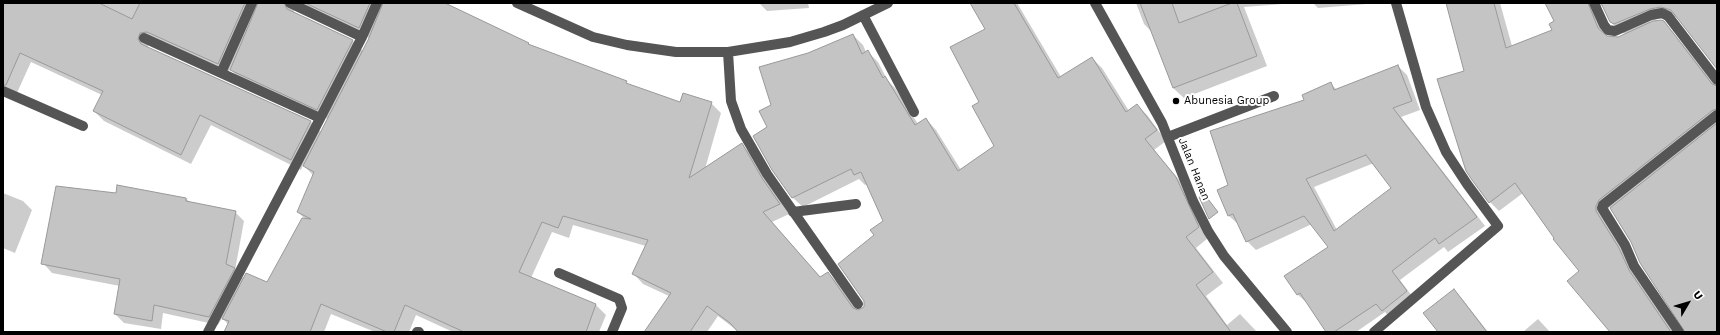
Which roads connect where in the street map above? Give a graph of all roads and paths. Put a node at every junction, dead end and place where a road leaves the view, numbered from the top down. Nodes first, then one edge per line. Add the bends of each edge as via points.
1 (252, 3) edge
2 (290, 3) edge
3 (377, 3) edge
4 (517, 3) edge
5 (888, 3) edge
6 (1095, 3) edge
7 (1396, 3) edge
8 (1594, 3) edge
9 (862, 15) junction
10 (362, 37) junction
11 (144, 38) dead end
12 (728, 52) junction
13 (221, 73) junction
14 (1717, 80) edge
15 (3, 91) edge
16 (1274, 96) dead end
17 (914, 112) dead end
18 (1717, 115) edge
19 (320, 118) junction
20 (84, 126) dead end
21 (1168, 137) junction
22 (856, 204) dead end
23 (793, 212) junction
24 (559, 273) dead end
25 (858, 304) dead end
26 (208, 332) edge
27 (612, 332) edge
28 (1287, 332) edge
29 (1374, 332) edge
30 (1679, 332) edge

1 - 13 street
2 - 10 street
3 - 10 street
4 - 12 street via 593,37 627,45 676,52
5 - 9 street
6 - 21 street, Jalan Hanan
7 - 29 street via 1426,107 1446,152 1498,226
8 - 14 street via 1608,30 1615,31 1651,15 1662,13 1668,16
9 - 12 street via 824,32 790,42
9 - 17 street
10 - 19 street
11 - 13 street
12 - 23 street via 731,101 741,129
13 - 19 street
15 - 20 street
16 - 21 street
18 - 30 street via 1602,208 1625,245 1634,266
19 - 26 street
21 - 28 street, Jalan Hanan via 1208,232 1232,266
22 - 23 street
23 - 25 street
24 - 27 street via 619,299 622,308

